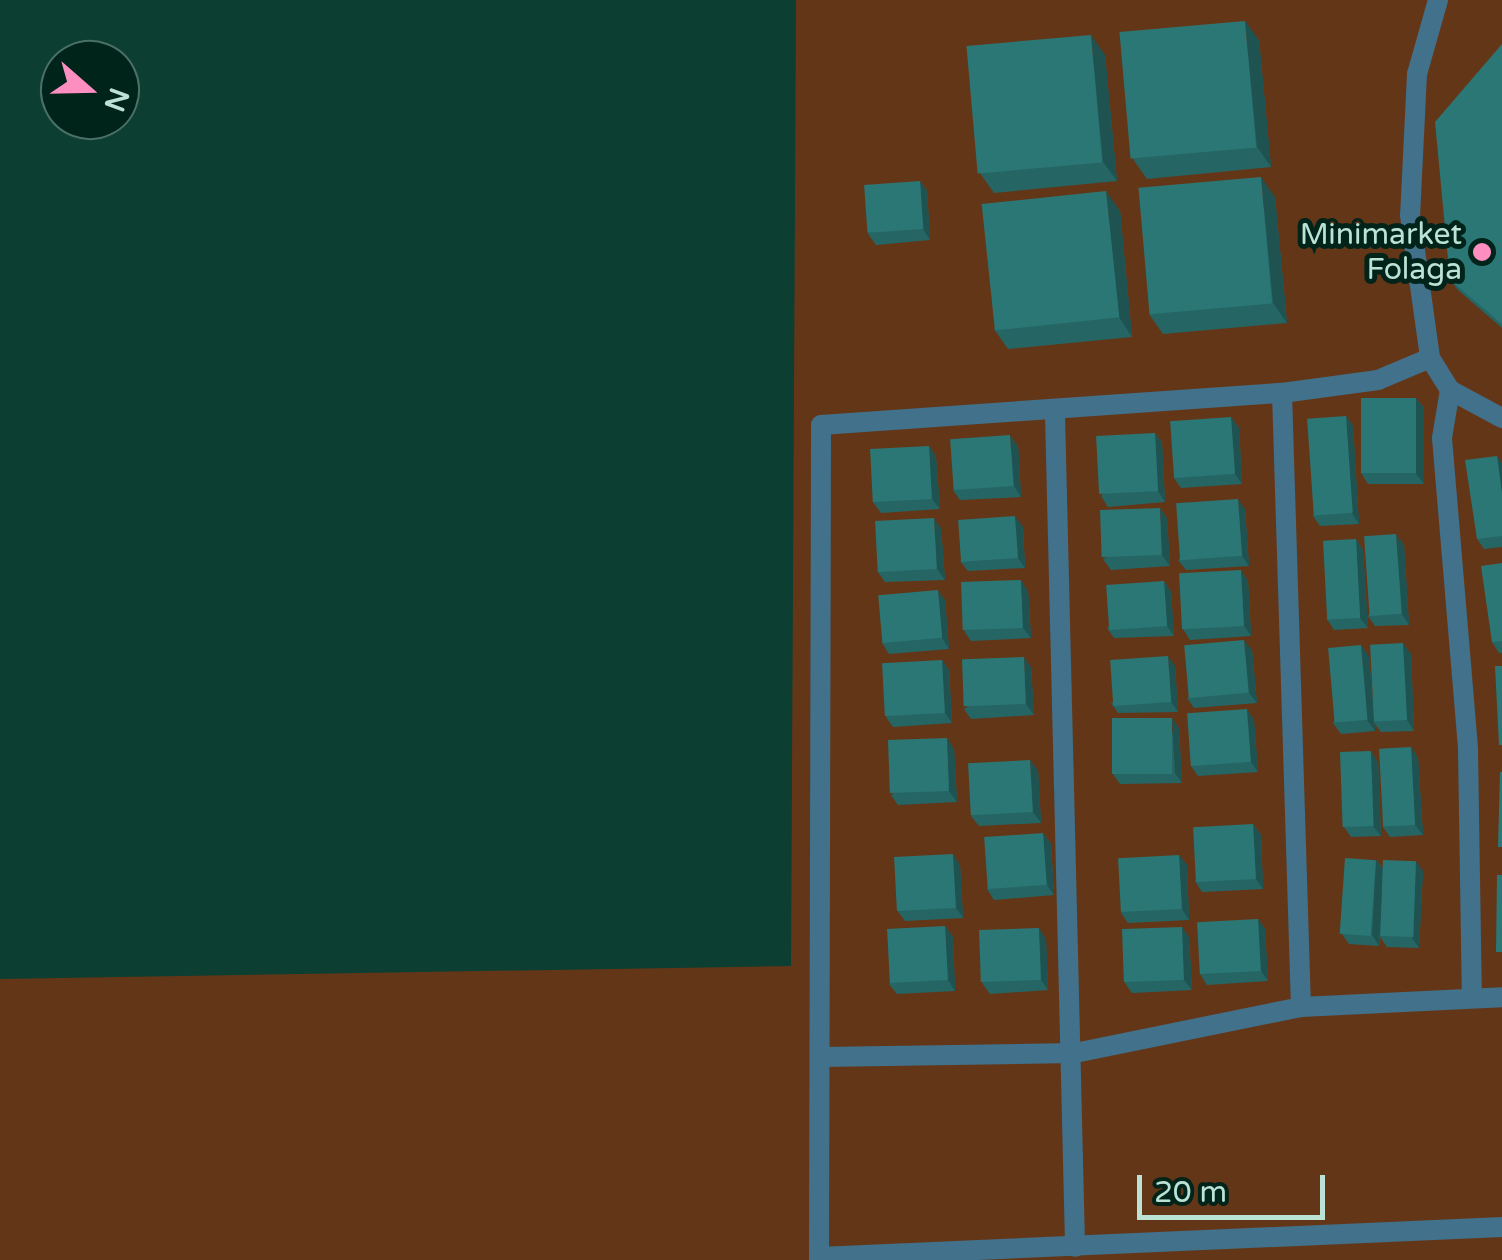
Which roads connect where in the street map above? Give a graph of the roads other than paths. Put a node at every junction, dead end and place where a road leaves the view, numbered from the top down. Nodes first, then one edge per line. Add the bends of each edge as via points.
1 (1438, 0) edge
2 (1430, 358) junction
3 (1450, 390) junction
4 (1282, 392) junction
5 (1055, 414) junction
6 (1502, 418) edge
7 (1472, 996) junction
8 (1502, 996) edge
9 (1301, 1007) junction
10 (1075, 1053) junction
11 (822, 1057) junction
12 (1502, 1227) edge
13 (1075, 1247) junction
14 (818, 1259) edge

1 - 2 lane via 1417,74 1410,215
2 - 3 lane
2 - 4 lane via 1378,380
3 - 6 lane
3 - 7 lane via 1442,438 1468,750
4 - 5 lane
4 - 9 lane
5 - 10 lane
5 - 11 lane via 821,425
7 - 8 lane
7 - 9 lane
9 - 10 lane
10 - 11 lane
10 - 13 lane
11 - 14 lane
12 - 13 lane
13 - 14 lane

